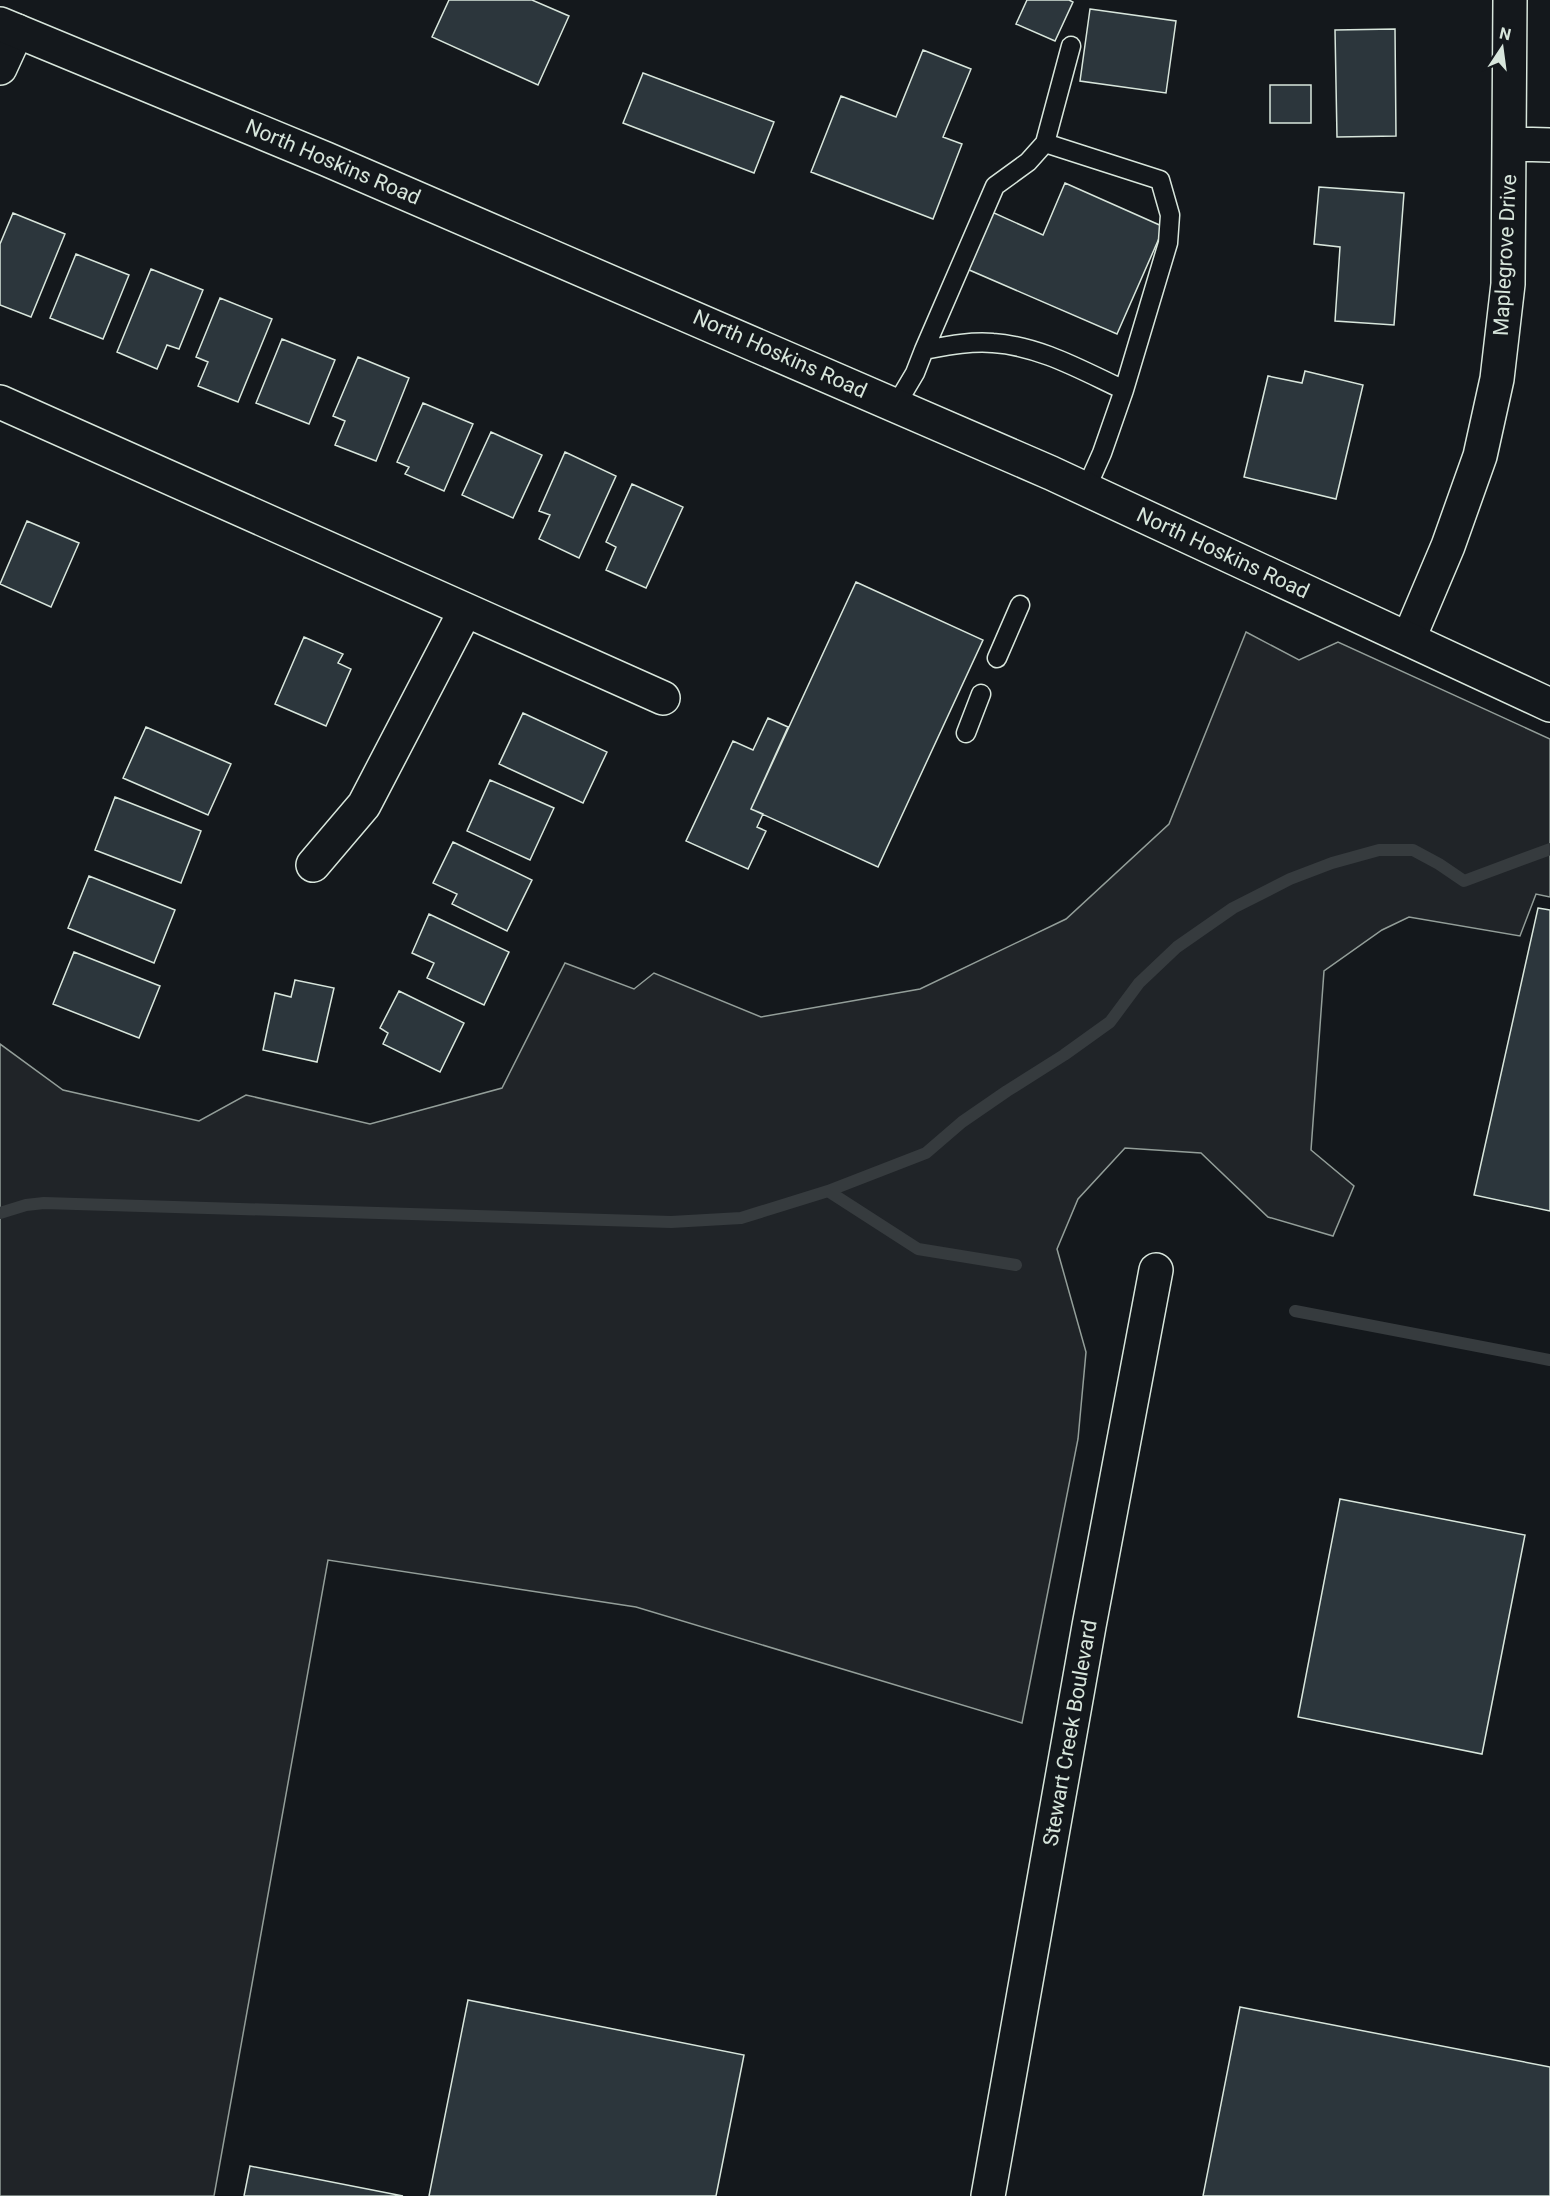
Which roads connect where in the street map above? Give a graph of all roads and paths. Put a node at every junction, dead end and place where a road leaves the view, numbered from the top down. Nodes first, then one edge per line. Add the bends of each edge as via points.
1 (1510, 0) edge
2 (9, 28) edge
3 (1071, 46) dead end
4 (0, 68) edge
5 (1045, 143) junction
6 (1510, 144) junction
7 (1550, 145) edge
8 (924, 350) junction
9 (1124, 390) junction
10 (0, 402) edge
11 (896, 405) junction
12 (1086, 489) junction
13 (1020, 605) dead end
14 (465, 611) junction
15 (1408, 638) junction
16 (997, 658) dead end
17 (981, 694) dead end
18 (663, 698) dead end
19 (1550, 705) edge
20 (966, 733) dead end
21 (313, 865) dead end
22 (1156, 1270) dead end
23 (988, 2196) edge

1 - 6 street, Maplegrove Drive
2 - 4 street
2 - 11 street, North Hoskins Road via 337,163
3 - 5 lane
5 - 8 lane via 1028,162 995,186
5 - 9 lane via 1160,180 1170,215 1168,243
6 - 7 street
6 - 15 street, Maplegrove Drive via 1508,284 1497,379 1476,467 1448,546
8 - 9 lane via 994,343 1047,354
8 - 11 lane
9 - 12 lane
10 - 14 street
11 - 12 street, North Hoskins Road
12 - 15 street, North Hoskins Road
13 - 16 lane
14 - 18 street
14 - 21 street via 364,805
15 - 19 street, North Hoskins Road
17 - 20 lane
22 - 23 street, Stewart Creek Boulevard

